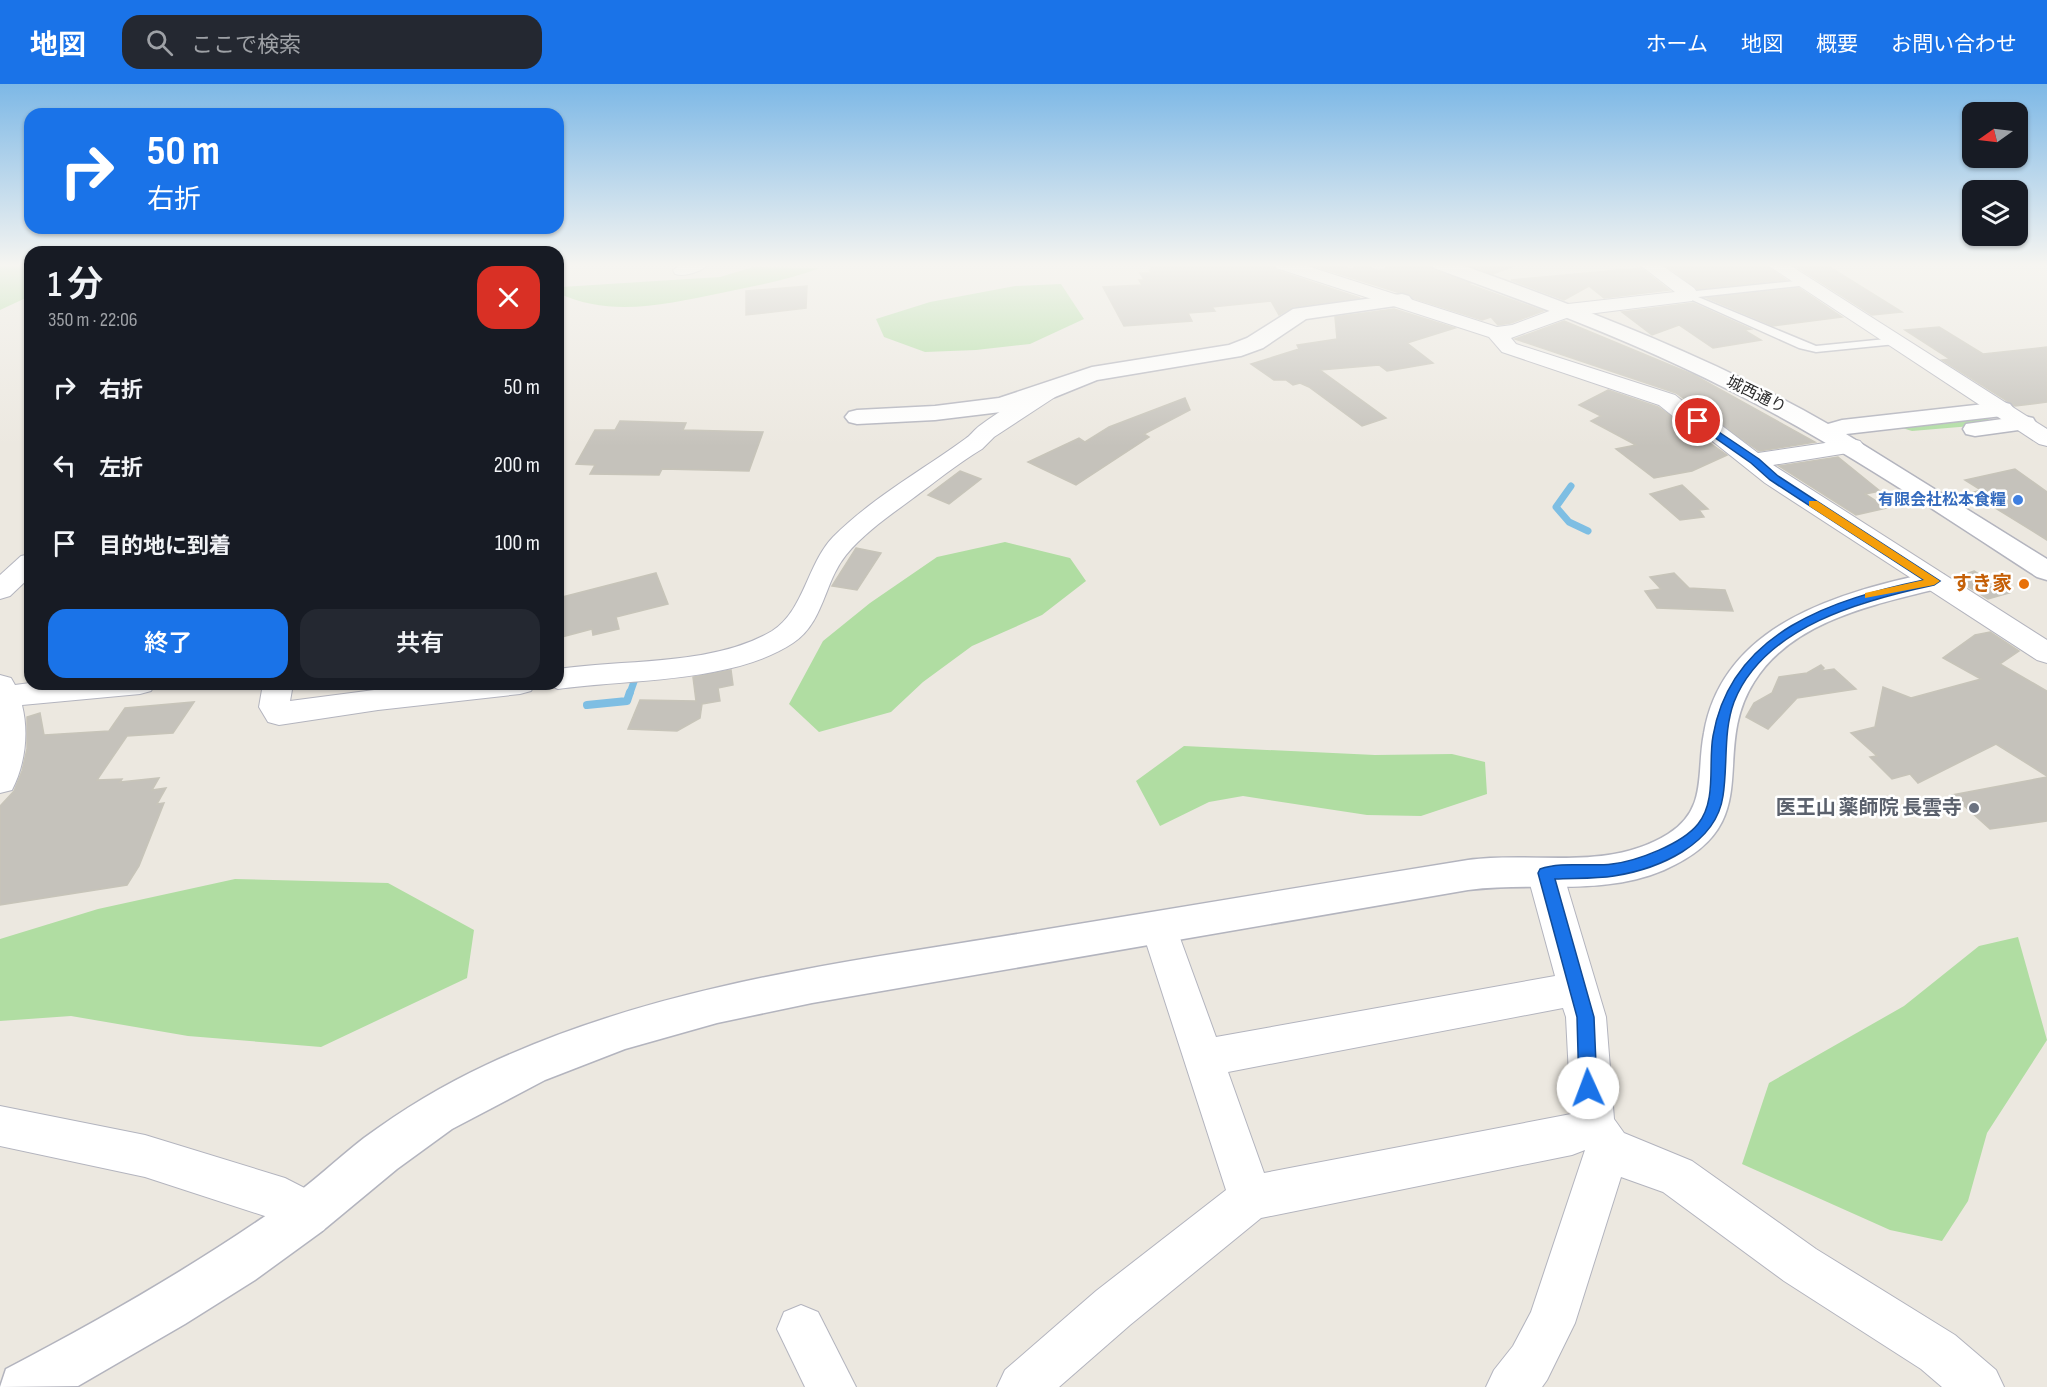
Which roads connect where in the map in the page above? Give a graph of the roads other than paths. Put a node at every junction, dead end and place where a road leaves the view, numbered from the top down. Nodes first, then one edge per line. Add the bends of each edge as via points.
1 (1282, 325) edge
2 (1473, 325) edge
3 (1532, 325) edge
4 (1609, 325) edge
5 (1754, 325) edge
6 (1872, 325) edge
7 (1496, 333) junction
8 (1896, 340) junction
9 (1047, 392) junction
10 (2002, 409) junction
11 (857, 417) dead end
12 (2038, 431) edge
13 (1846, 437) junction
14 (1755, 461) junction
15 (2047, 555) edge
16 (24, 568) edge
17 (2047, 571) edge
18 (1934, 581) junction
19 (0, 590) edge
20 (2047, 653) edge
21 (564, 678) edge
22 (70, 690) edge
23 (277, 690) edge
24 (463, 690) edge
25 (3, 692) edge
26 (0, 782) edge
27 (1545, 873) junction
28 (1159, 927) junction
29 (1579, 992) junction
30 (1203, 1058) junction
31 (0, 1126) edge
32 (1601, 1136) junction
33 (1251, 1198) junction
34 (308, 1214) junction
35 (801, 1329) dead end
36 (24, 1387) edge
37 (831, 1387) edge
38 (1022, 1387) edge
39 (1511, 1387) edge
40 (1979, 1387) edge

1 - 9 street via 1255,343 1233,351 1092,374
2 - 7 street
3 - 7 street
4 - 13 street, 城西通り
5 - 8 lane via 1816,349
6 - 8 street
7 - 14 street via 1509,348 1667,400
8 - 10 street
9 - 11 street via 1000,405
9 - 21 street via 986,432 836,550 802,616 784,637 722,660
10 - 12 street
10 - 13 street
12 - 13 street
13 - 14 street
13 - 15 street, 城西通り
13 - 17 street, 城西通り
14 - 18 street via 1774,478
16 - 19 street
18 - 20 street
18 - 27 street via 1866,596 1819,614 1773,644 1749,668 1728,701 1719,737 1716,798 1704,828 1682,845 1647,862 1613,870
22 - 25 street
23 - 24 street via 274,707 279,714
25 - 26 street via 11,730
27 - 28 street via 1465,876
27 - 29 street
28 - 30 street
28 - 34 street via 874,975 624,1030 517,1072 448,1107 383,1151
29 - 30 street via 1563,991
29 - 32 street via 1586,1017 1588,1088
30 - 33 street
31 - 34 street via 145,1156 285,1200
32 - 33 street via 1572,1135
32 - 39 street via 1551,1323 1530,1363
32 - 40 street via 1637,1163 1677,1176 1800,1265 1938,1352
33 - 38 street via 1113,1308
34 - 36 street via 208,1282
35 - 37 street

